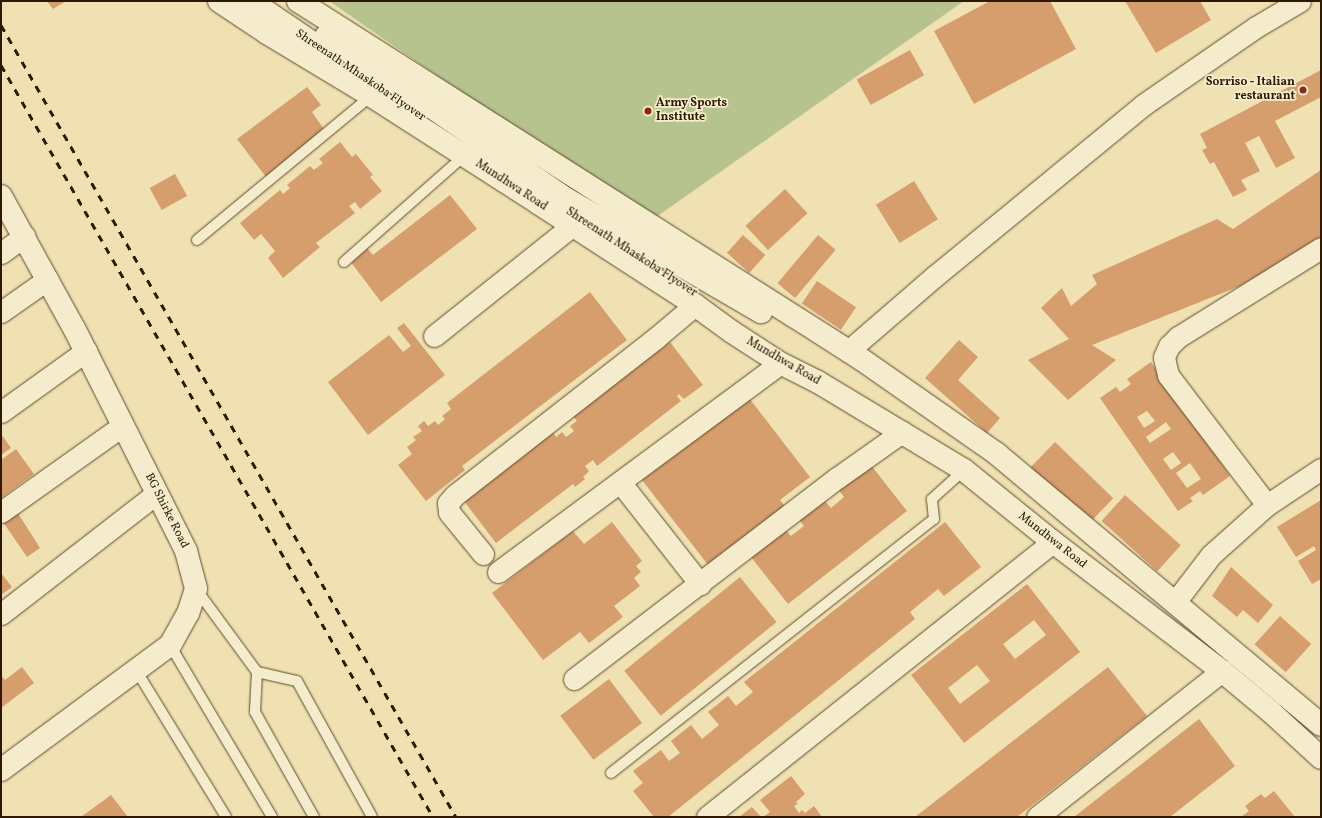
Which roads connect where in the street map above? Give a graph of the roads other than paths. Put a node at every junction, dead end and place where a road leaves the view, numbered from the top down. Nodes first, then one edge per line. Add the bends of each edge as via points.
1 (219, 1) edge
2 (251, 1) edge
3 (273, 1) edge
4 (298, 1) edge
5 (1300, 1) edge
6 (371, 96) junction
7 (464, 156) junction
8 (1, 196) edge
9 (572, 226) junction
10 (24, 236) junction
11 (197, 240) dead end
12 (1321, 248) edge
13 (1, 254) edge
14 (344, 262) dead end
15 (48, 279) junction
16 (693, 290) junction
17 (1, 312) edge
18 (804, 324) junction
19 (434, 336) dead end
20 (86, 351) junction
21 (848, 351) junction
22 (780, 363) junction
23 (807, 376) junction
24 (1, 412) edge
25 (122, 426) junction
26 (902, 432) junction
27 (1321, 469) edge
28 (964, 470) junction
29 (620, 482) junction
30 (156, 493) junction
31 (1267, 505) junction
32 (1, 512) edge
33 (1053, 542) junction
34 (483, 554) dead end
35 (498, 572) dead end
36 (700, 584) junction
37 (196, 590) junction
38 (1175, 602) junction
39 (1, 614) edge
40 (170, 645) junction
41 (136, 670) junction
42 (1222, 671) junction
43 (257, 672) junction
44 (574, 679) dead end
45 (1321, 725) edge
46 (1321, 758) edge
47 (1, 770) edge
48 (611, 773) dead end
49 (226, 817) edge
50 (272, 817) edge
51 (314, 817) edge
52 (372, 817) edge
53 (707, 817) edge
54 (1038, 817) edge

1 - 6 main road, Mundhwa Road
2 - 16 main road, Shreenath Mhaskoba Flyover via 492,164
3 - 16 main road, Shreenath Mhaskoba Flyover via 565,198
4 - 18 main road
5 - 21 street via 1256,27 1144,105 935,276
6 - 7 main road, Mundhwa Road
6 - 11 lane
7 - 9 main road, Mundhwa Road
7 - 14 lane
8 - 10 main road, BG Shirke Road
9 - 16 main road, Mundhwa Road
9 - 19 street
10 - 13 street
10 - 15 main road, BG Shirke Road
12 - 31 street via 1178,337 1169,346 1164,357 1168,375
15 - 17 street
15 - 20 main road, BG Shirke Road
16 - 18 main road, Shreenath Mhaskoba Flyover via 787,327
16 - 22 main road, Mundhwa Road via 732,332
16 - 23 main road, Shreenath Mhaskoba Flyover via 794,356
16 - 34 street via 657,337 448,503 449,512
18 - 21 main road
20 - 24 street
20 - 25 main road, BG Shirke Road
21 - 38 main road via 998,454
22 - 23 main road, Mundhwa Road
22 - 29 street
23 - 26 main road, Mundhwa Road
25 - 30 main road, BG Shirke Road
25 - 32 street
26 - 28 main road, Mundhwa Road
26 - 36 street via 837,478
27 - 31 street
28 - 33 main road, Mundhwa Road
28 - 48 lane via 932,499 934,519
29 - 35 street
29 - 36 street
30 - 37 main road, BG Shirke Road via 186,551
30 - 39 street
31 - 38 street via 1211,555
33 - 42 main road, Mundhwa Road
33 - 53 street
36 - 44 street
37 - 40 main road via 188,613
37 - 43 lane
38 - 45 main road
40 - 41 main road
40 - 50 lane
41 - 47 main road
41 - 49 lane
42 - 46 main road, Mundhwa Road
42 - 54 street
43 - 51 lane via 255,712
43 - 52 lane via 297,682

